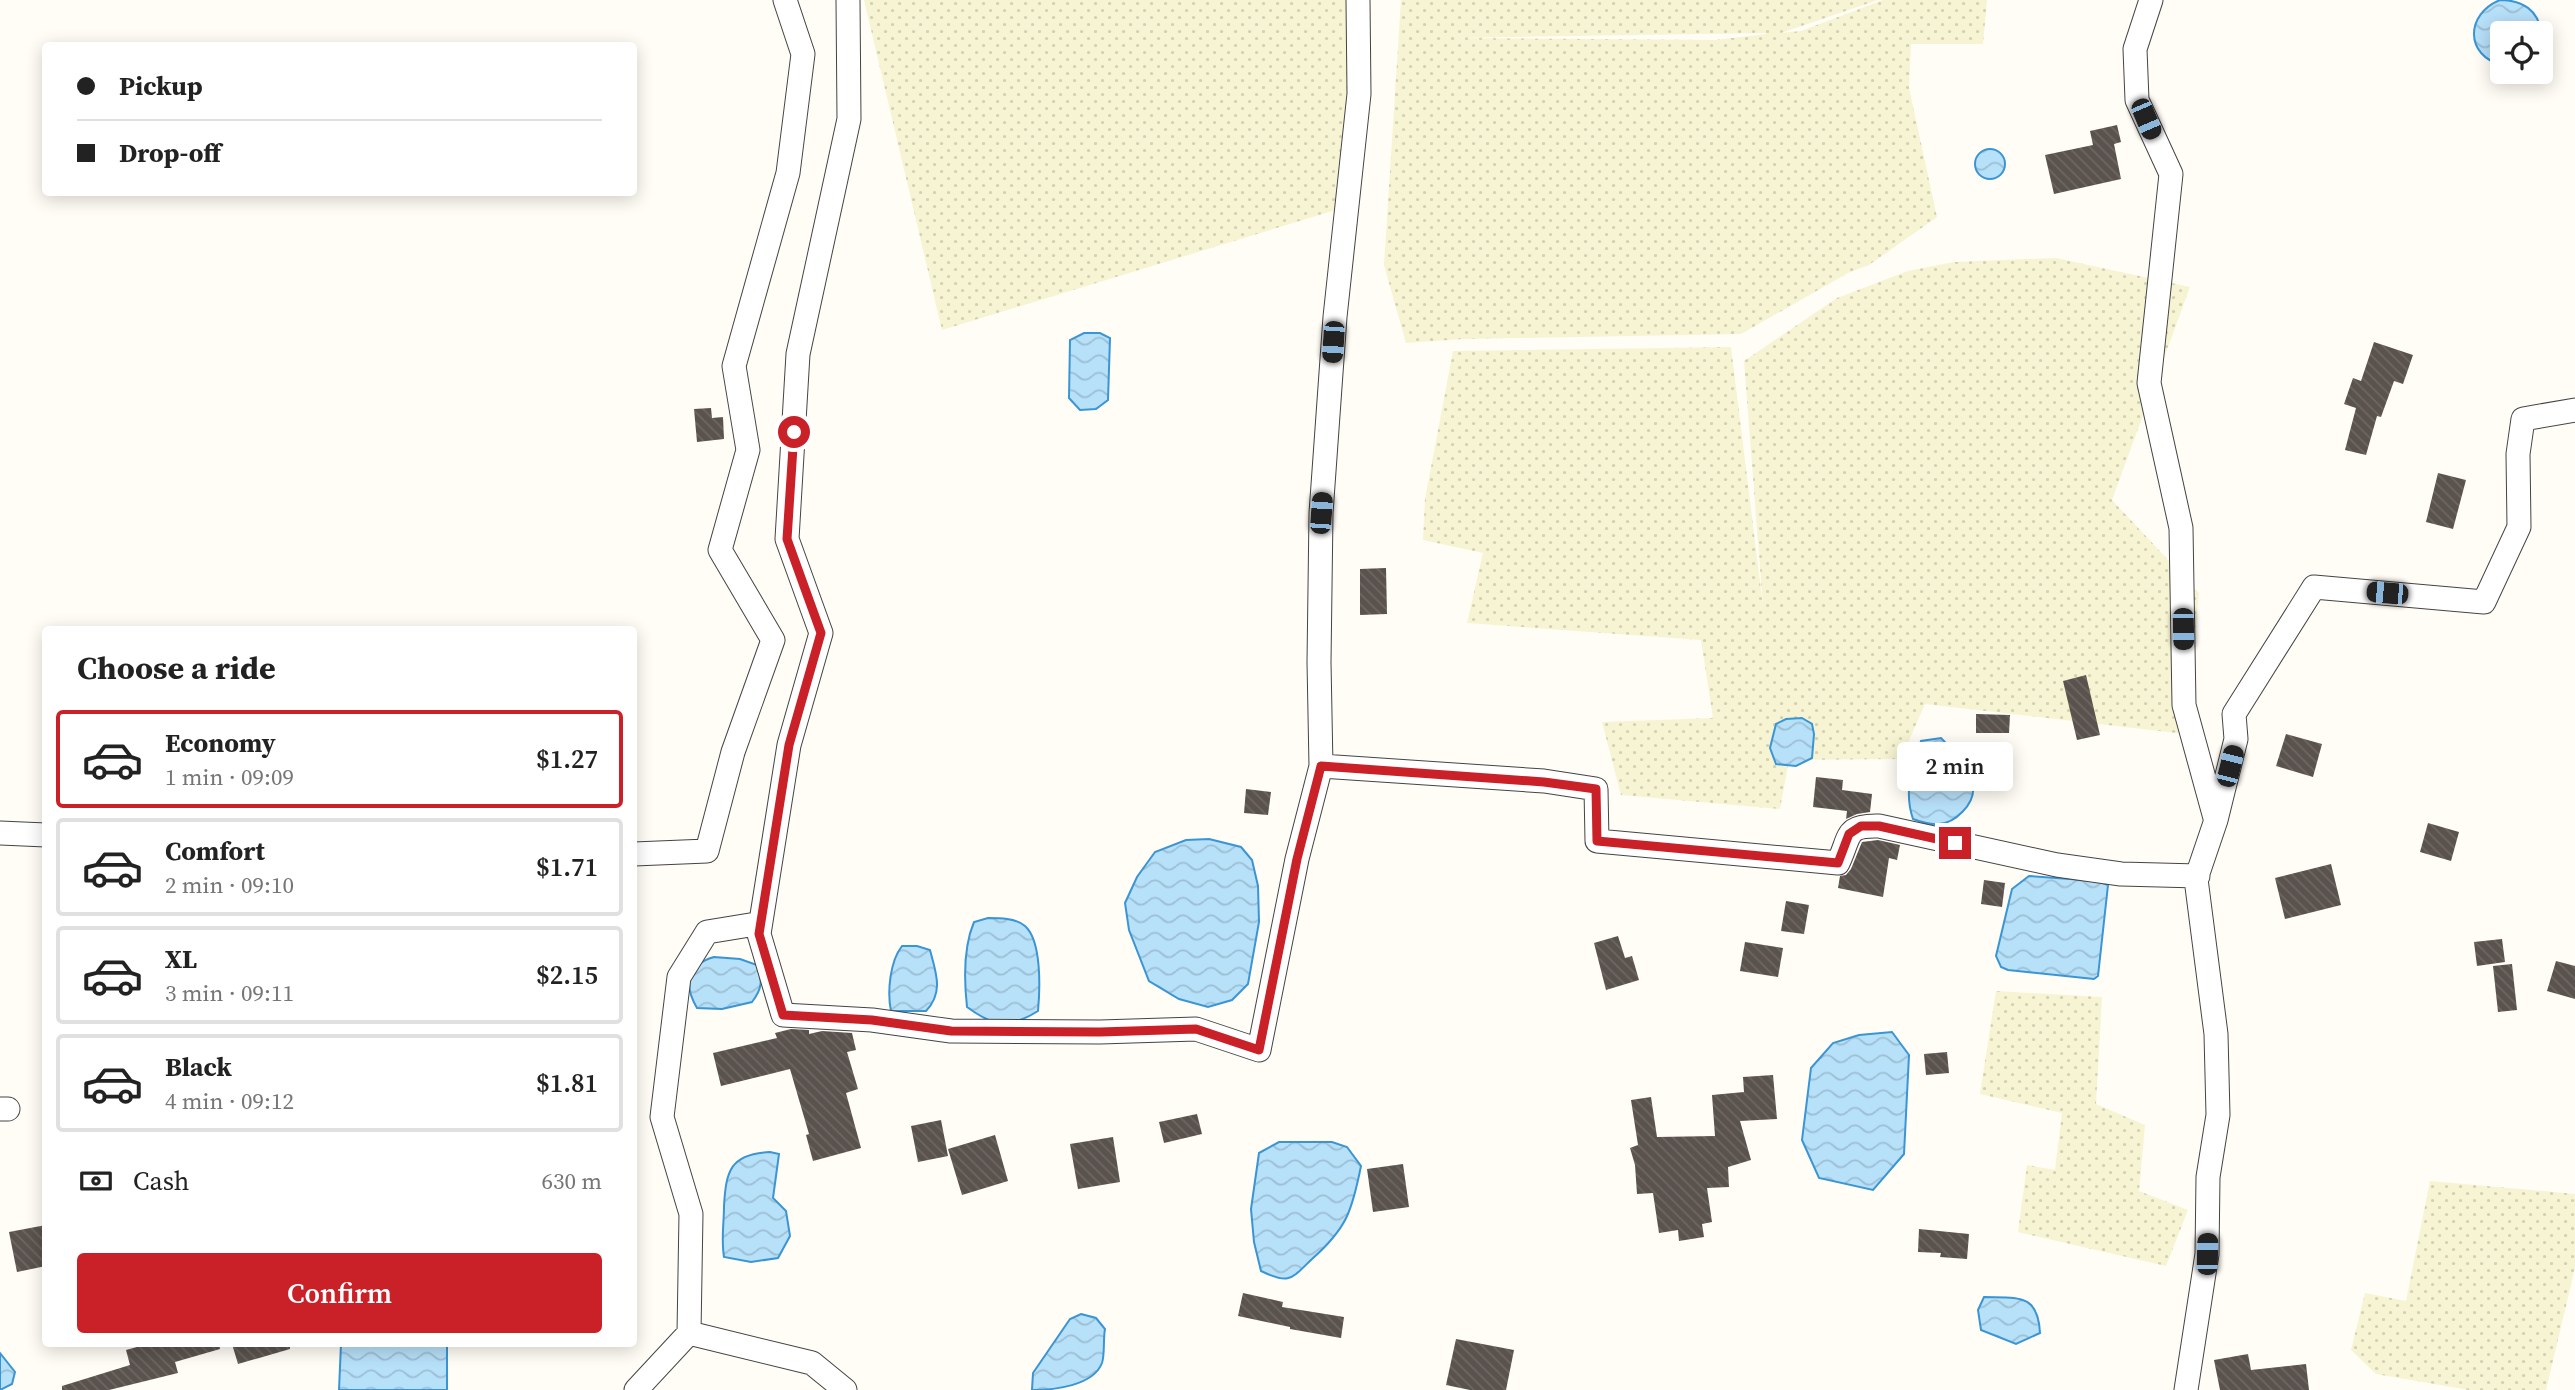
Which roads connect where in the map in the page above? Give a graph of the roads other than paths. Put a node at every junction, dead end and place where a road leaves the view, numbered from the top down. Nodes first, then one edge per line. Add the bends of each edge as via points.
1 (786, 0) edge
2 (848, 0) edge
3 (1357, 0) edge
4 (2151, 0) edge
5 (2575, 410) edge
6 (1321, 766) junction
7 (2216, 820) junction
8 (0, 833) edge
9 (42, 835) edge
10 (637, 853) edge
11 (2197, 876) junction
12 (759, 934) junction
13 (689, 1333) junction
14 (636, 1390) edge
15 (845, 1390) edge
16 (2186, 1390) edge

1 - 10 street via 803,54 788,173 734,366 748,450 720,550 773,640 733,752 707,851
2 - 12 street via 849,119 798,354 787,539 821,633 789,745
3 - 6 street via 1359,94 1335,317 1321,513
4 - 7 street via 2135,49 2137,100 2171,174 2149,383 2181,528 2184,705
5 - 7 street via 2523,419 2518,454 2519,527 2484,602 2314,587 2234,713 2236,739
6 - 11 street via 1596,789 1597,841 1838,863 1849,834 1861,826 1879,826 2057,865 2121,874
6 - 12 street via 1297,859 1259,1050 1196,1029 951,1031 783,1015
7 - 11 street
8 - 9 street
11 - 16 street via 2216,1034 2218,1115 2208,1177 2207,1254
12 - 13 street via 756,924 707,932 679,977 662,1117 691,1214
13 - 14 street
13 - 15 street via 812,1363

